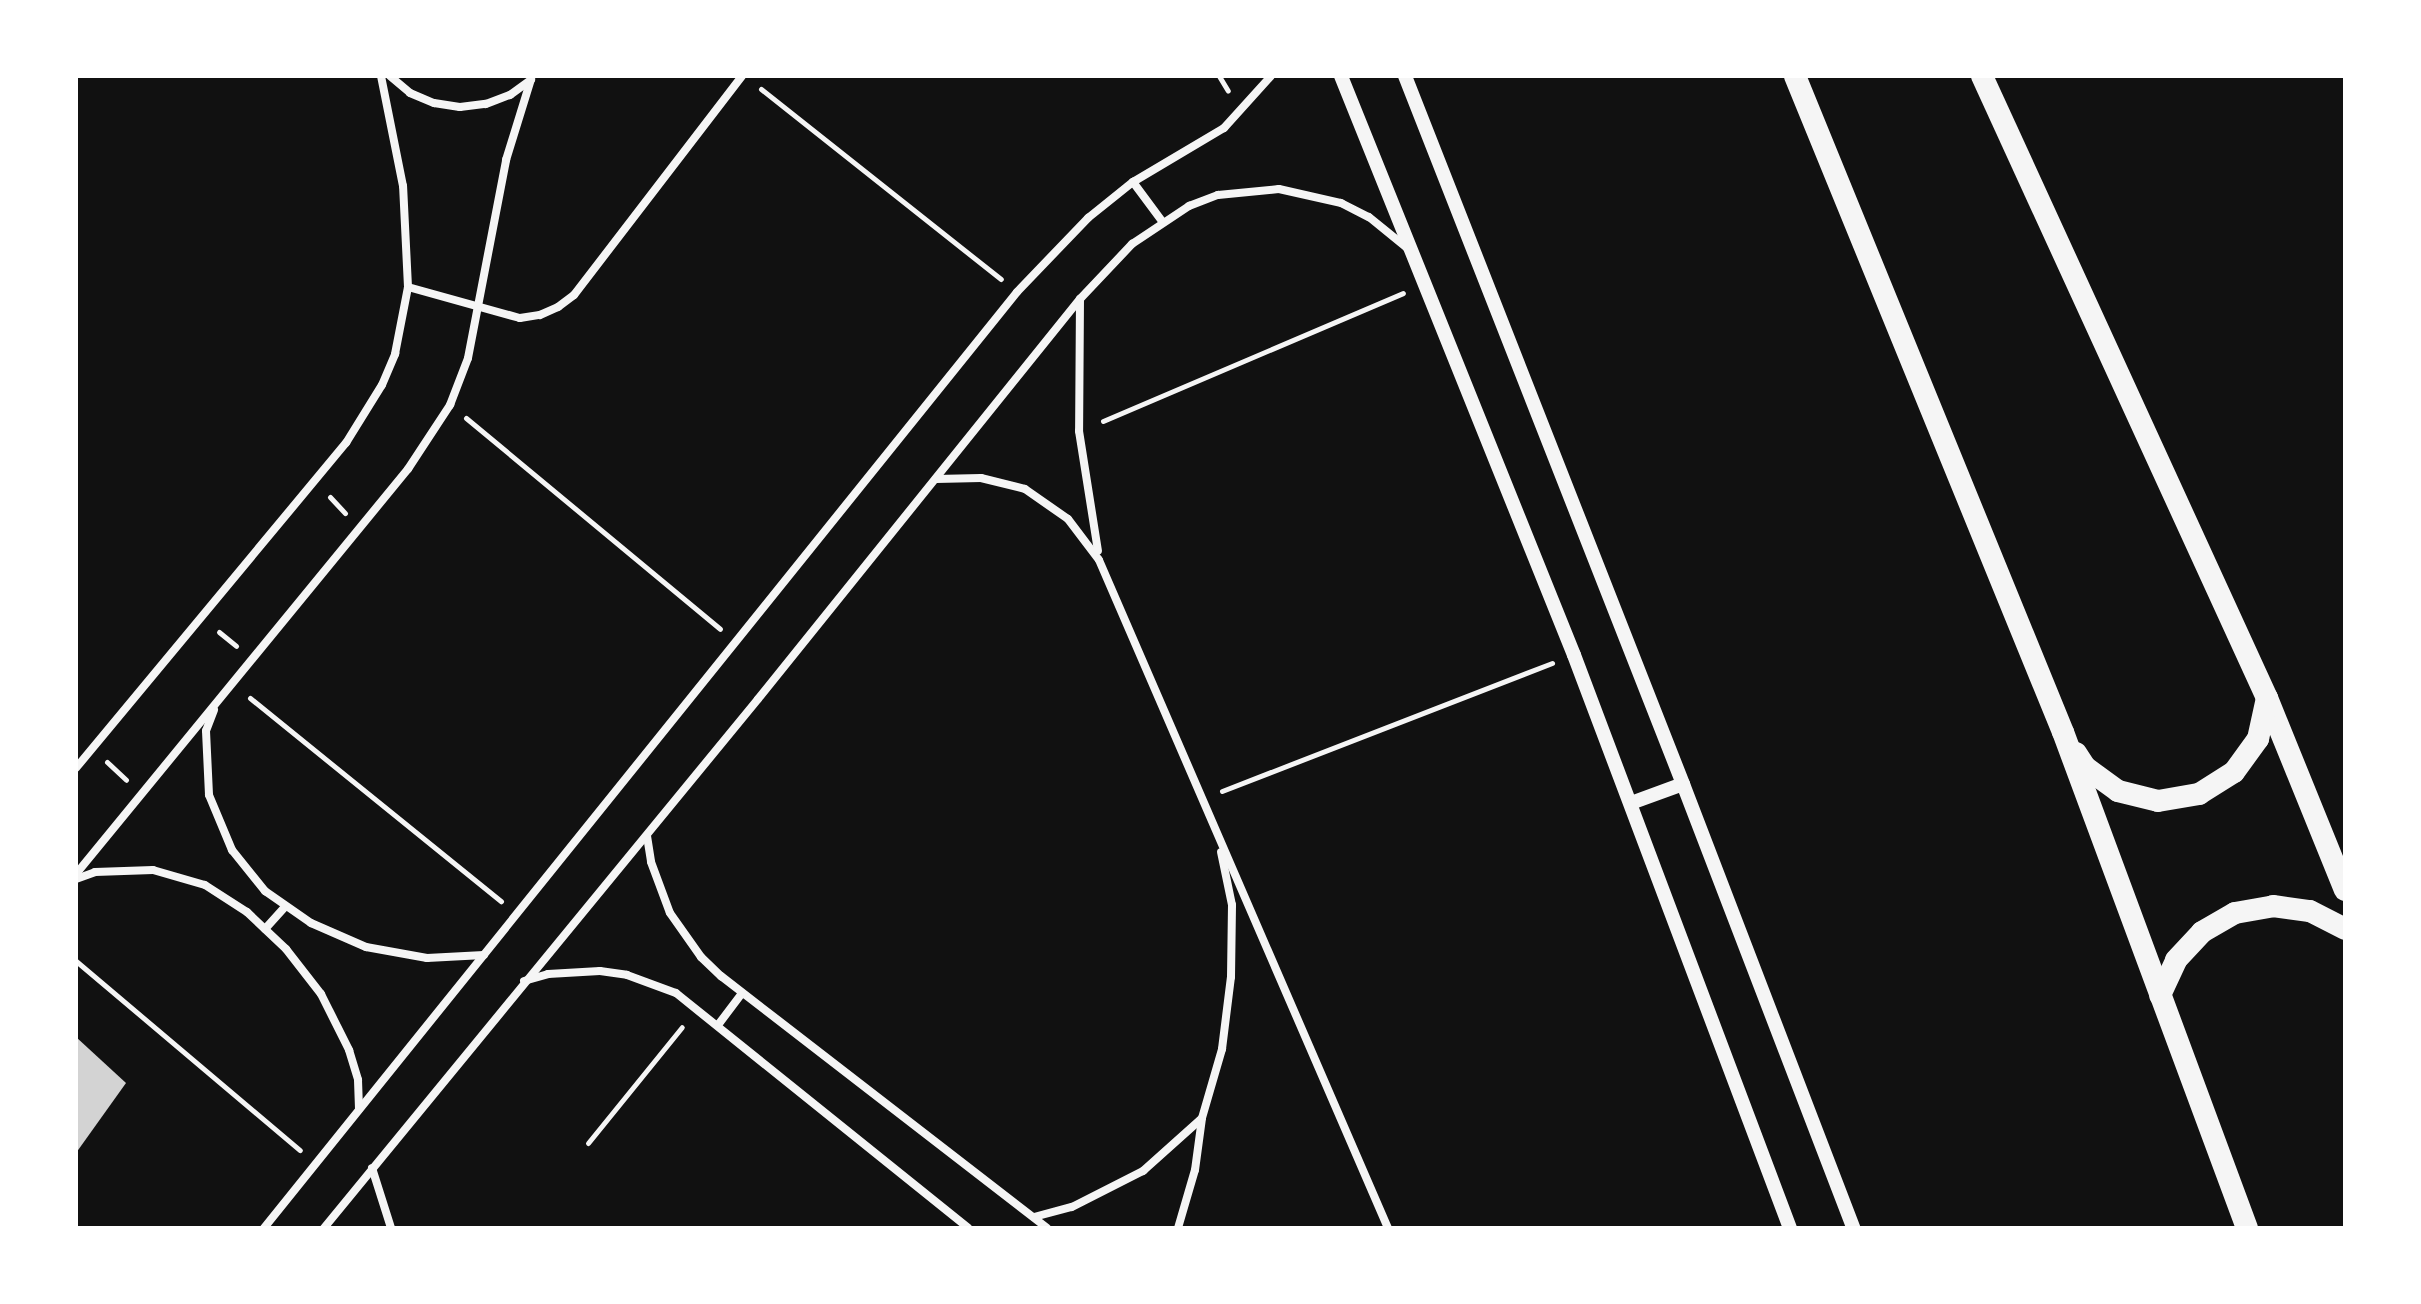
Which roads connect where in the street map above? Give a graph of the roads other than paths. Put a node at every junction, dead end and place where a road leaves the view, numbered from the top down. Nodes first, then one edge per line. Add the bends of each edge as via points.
1 (381, 76) edge
2 (390, 76) edge
3 (742, 76) edge
4 (1271, 76) edge
5 (1341, 76) edge
6 (1405, 76) edge
7 (1795, 76) edge
8 (1982, 76) edge
9 (532, 78) edge
10 (1133, 182) junction
11 (1162, 221) junction
12 (1416, 257) junction
13 (408, 287) junction
14 (1080, 299) junction
15 (479, 309) junction
16 (936, 479) junction
17 (1099, 560) junction
18 (2267, 698) junction
19 (217, 703) junction
20 (2063, 732) junction
21 (76, 768) edge
22 (1683, 784) junction
23 (1631, 803) junction
24 (1218, 835) junction
25 (647, 836) junction
26 (76, 877) edge
27 (2345, 890) edge
28 (285, 907) junction
29 (265, 929) junction
30 (2345, 929) edge
31 (484, 955) junction
32 (523, 982) junction
33 (742, 993) junction
34 (2160, 995) junction
35 (718, 1025) junction
36 (359, 1109) junction
37 (1202, 1118) junction
38 (372, 1168) junction
39 (1034, 1217) junction
40 (264, 1228) edge
41 (324, 1228) edge
42 (391, 1228) edge
43 (968, 1228) edge
44 (1047, 1228) edge
45 (1178, 1228) edge
46 (1388, 1228) edge
47 (1790, 1228) edge
48 (1853, 1228) edge
49 (2247, 1228) edge

1 - 13 street via 403,186
2 - 9 street via 410,93 460,107 498,99
3 - 15 street via 574,295 540,315 520,318
4 - 10 street via 1224,128
5 - 12 street
6 - 22 street
7 - 20 highway
8 - 18 highway
9 - 15 street via 506,160
10 - 11 street
10 - 31 street via 1088,218 1017,292
11 - 12 street via 1218,195 1279,189 1311,193 1369,217
11 - 14 street via 1122,252
12 - 23 street
13 - 15 street
13 - 21 street via 395,354 353,434
14 - 16 street
14 - 17 street via 1079,431
15 - 19 street via 450,405 408,469
16 - 17 street via 981,478 1025,489 1068,519
16 - 25 street
17 - 24 street
18 - 20 highway via 2258,739 2234,772 2199,794 2158,801 2118,791 2085,767
18 - 27 highway
19 - 26 street
19 - 28 street via 206,731 213,806 246,871
20 - 34 highway
22 - 23 street
22 - 48 street
23 - 47 street
24 - 37 street via 1232,905 1231,977 1222,1049
24 - 46 street
25 - 32 street
25 - 33 street via 659,888 677,925 701,957
26 - 29 street via 124,869 181,877 227,897
28 - 29 street
28 - 31 street via 337,937 396,955
29 - 36 street via 305,970 337,1021 358,1080
30 - 34 highway via 2298,909 2273,906 2235,913 2184,950
31 - 36 street
32 - 35 street via 574,970 614,973 651,982
32 - 38 street
33 - 35 street
33 - 39 street
34 - 49 highway
35 - 43 street
36 - 40 street
37 - 39 street via 1143,1171 1072,1207
37 - 45 street via 1195,1170
38 - 41 street
38 - 42 street
39 - 44 street

